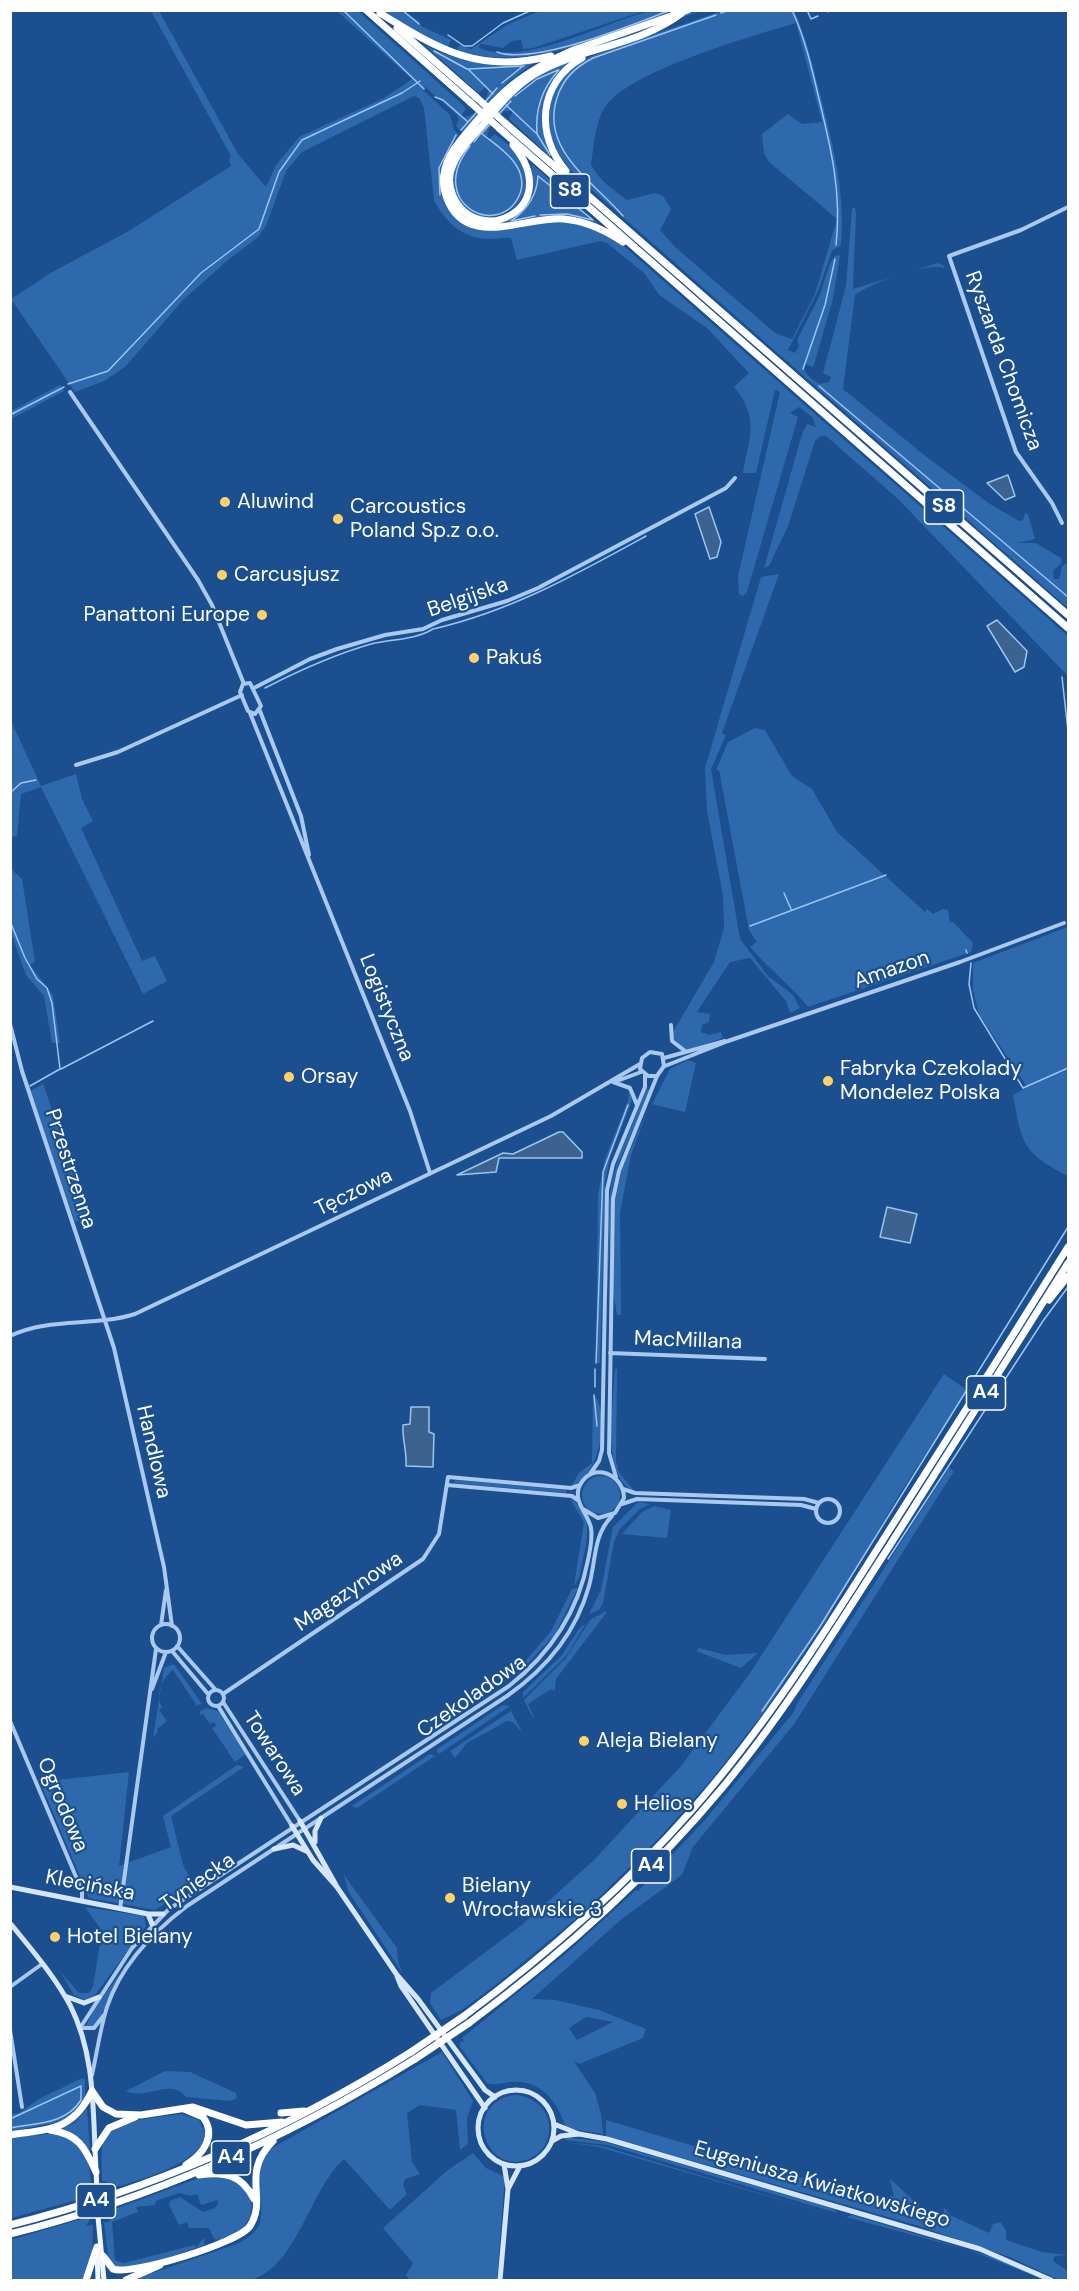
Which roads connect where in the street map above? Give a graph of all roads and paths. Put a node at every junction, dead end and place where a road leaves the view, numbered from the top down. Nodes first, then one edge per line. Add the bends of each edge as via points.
1 (366, 10) edge
2 (379, 12) edge
3 (685, 12) edge
4 (604, 48) junction
5 (576, 49) junction
6 (473, 100) junction
7 (502, 126) junction
8 (1068, 207) edge
9 (615, 218) junction
10 (641, 253) junction
11 (70, 392) dead end
12 (735, 478) dead end
13 (1062, 524) dead end
14 (1068, 614) edge
15 (1068, 630) edge
16 (244, 684) junction
17 (255, 688) junction
18 (242, 695) junction
19 (260, 711) junction
20 (250, 713) junction
21 (76, 765) dead end
22 (309, 855) junction
23 (1064, 923) dead end
24 (10, 1024) edge
25 (671, 1025) dead end
26 (728, 1041) junction
27 (689, 1052) junction
28 (664, 1058) junction
29 (640, 1064) junction
30 (664, 1066) junction
31 (643, 1073) junction
32 (657, 1076) junction
33 (614, 1081) junction
34 (638, 1106) junction
35 (430, 1173) junction
36 (1068, 1247) edge
37 (1068, 1263) edge
38 (1068, 1276) edge
39 (1037, 1313) junction
40 (105, 1322) junction
41 (10, 1336) edge
42 (610, 1353) junction
43 (765, 1359) dead end
44 (590, 1475) junction
45 (616, 1478) junction
46 (580, 1484) junction
47 (447, 1485) junction
48 (623, 1488) junction
49 (696, 1495) junction
50 (760, 1497) junction
51 (579, 1501) junction
52 (696, 1501) junction
53 (760, 1503) junction
54 (819, 1503) junction
55 (622, 1505) junction
56 (583, 1509) junction
57 (816, 1509) junction
58 (615, 1513) junction
59 (167, 1589) junction
60 (161, 1625) junction
61 (172, 1626) junction
62 (177, 1646) junction
63 (156, 1649) junction
64 (168, 1651) junction
65 (152, 1689) junction
66 (215, 1689) junction
67 (208, 1694) junction
68 (224, 1694) junction
69 (223, 1702) junction
70 (218, 1706) junction
71 (10, 1721) edge
72 (321, 1818) junction
73 (300, 1821) junction
74 (292, 1826) junction
75 (305, 1829) junction
76 (297, 1834) junction
77 (274, 1849) junction
78 (317, 1849) junction
79 (309, 1854) junction
80 (10, 1887) edge
81 (337, 1887) junction
82 (82, 1901) junction
83 (120, 1909) junction
84 (148, 1914) junction
85 (164, 1914) junction
86 (10, 1923) edge
87 (152, 1924) junction
88 (42, 1964) junction
89 (397, 1975) junction
90 (10, 1987) edge
91 (65, 1996) junction
92 (99, 1997) junction
93 (105, 2015) junction
94 (80, 2028) junction
95 (10, 2030) edge
96 (91, 2079) junction
97 (92, 2091) junction
98 (495, 2097) junction
99 (22, 2107) dead end
100 (179, 2108) junction
101 (484, 2108) junction
102 (310, 2111) junction
103 (281, 2113) dead end
104 (141, 2115) junction
105 (299, 2116) junction
106 (554, 2124) junction
107 (47, 2130) junction
108 (10, 2134) edge
109 (579, 2134) junction
110 (280, 2135) junction
111 (552, 2141) junction
112 (95, 2149) junction
113 (504, 2164) junction
114 (520, 2166) junction
115 (96, 2172) junction
116 (172, 2173) junction
117 (182, 2179) junction
118 (508, 2189) junction
119 (255, 2201) junction
120 (10, 2225) edge
121 (99, 2230) junction
122 (10, 2234) edge
123 (97, 2247) junction
124 (103, 2256) junction
125 (174, 2259) junction
126 (86, 2280) edge
127 (98, 2280) edge
128 (104, 2280) edge
129 (126, 2280) edge
130 (500, 2280) edge
131 (1051, 2280) edge

1 - 6 highway, S8
2 - 5 highway via 445,51 481,60 527,61
2 - 6 highway, S8
3 - 4 highway via 663,27
3 - 5 highway
4 - 7 highway via 553,65 526,80 461,150 450,172 452,193 462,209 481,220 511,215 530,189 527,164
4 - 9 highway via 562,73 549,95 544,122 550,149 561,165
5 - 10 highway via 537,66 505,90 450,156 444,175 445,193 456,212 473,224 499,228 556,219 575,221 604,231
6 - 7 highway, S8, bridge
7 - 9 highway, S8
7 - 10 highway, S8
8 - 13 street, Ryszarda Chomicza via 1021,230 949,256 1016,452
9 - 14 highway, S8
10 - 15 highway, S8
11 - 16 street via 198,580
12 - 17 street, Belgijska via 726,488 521,595 423,629 337,649
16 - 17 street
16 - 18 street via 240,688
17 - 19 street, Logistyczna
18 - 20 street, Logistyczna
18 - 21 street via 118,752
19 - 20 street
19 - 22 street, Logistyczna via 303,823
20 - 22 street, Logistyczna
22 - 35 street, Logistyczna via 416,1126
23 - 26 street, Amazon
24 - 40 street, Przestrzenna via 28,1091
25 - 27 street via 675,1046
26 - 27 street, Amazon
26 - 30 street, Amazon
27 - 28 street, Amazon
28 - 29 street via 651,1052 643,1056
28 - 30 street
29 - 31 street
29 - 33 street, Tęczowa
30 - 32 street
31 - 32 street
31 - 33 street
31 - 34 street via 646,1084
32 - 42 street via 614,1192
33 - 34 street via 630,1088
33 - 35 street, Tęczowa via 551,1116
34 - 44 street via 613,1164 607,1190 602,1450
35 - 40 street, Tęczowa via 150,1307
36 - 102 highway, A4, bridge via 835,1616 745,1746 691,1811 621,1884 542,1955 411,2052
37 - 39 highway, A4
38 - 39 highway
39 - 110 highway, A4, bridge via 817,1659 751,1752 672,1845 548,1962 469,2023 415,2059
40 - 41 street, Tęczowa via 36,1325
40 - 59 street, Handlowa
42 - 43 street, MacMillana
42 - 45 street via 609,1460
44 - 45 street via 604,1472
44 - 46 street
45 - 48 street
46 - 47 street, Magazynowa via 571,1488 448,1477
46 - 51 street
47 - 51 street via 572,1496
47 - 68 street, Magazynowa via 439,1534 423,1559
48 - 49 street via 635,1493
48 - 55 street
49 - 50 street
49 - 52 street
50 - 53 street
50 - 54 street via 804,1498
51 - 56 street
52 - 53 street
52 - 55 street via 634,1499
53 - 57 street
54 - 57 street
54 - 57 street via 834,1500 839,1516 825,1522 817,1517
55 - 58 street
56 - 58 street via 598,1518
56 - 73 street, Czekoladowa via 592,1532 582,1584 568,1618 540,1659 509,1686
58 - 72 street, Czekoladowa via 600,1534 580,1612 545,1665 507,1696
59 - 60 street, Handlowa
59 - 61 street, Handlowa
60 - 61 street
60 - 63 street via 152,1634
61 - 62 street via 179,1637
62 - 64 street
62 - 66 street
63 - 64 street
63 - 65 street
64 - 65 street
64 - 67 street
65 - 83 street
66 - 67 street
66 - 68 street
67 - 70 street via 209,1703
68 - 69 street
69 - 70 street
69 - 73 street, Towarowa
70 - 74 street, Towarowa
71 - 82 street, Ogrodowa via 82,1891
72 - 75 street, Czekoladowa
72 - 78 main road via 315,1831
73 - 74 street, Czekoladowa
73 - 75 main road
74 - 76 main road
74 - 85 street, Tyniecka
75 - 76 street, Tyniecka
75 - 78 main road
76 - 77 street, Tyniecka
76 - 79 main road
77 - 79 main road via 293,1845
77 - 93 street, Tyniecka via 187,1906 155,1932 120,1978
78 - 81 main road
79 - 81 main road
80 - 82 main road, Klecińska
81 - 89 main road
82 - 83 main road, Klecińska
83 - 84 main road, Klecińska
84 - 85 main road, Klecińska
84 - 87 main road
85 - 87 street, Tyniecka
86 - 88 main road
87 - 92 street, Tyniecka
88 - 90 street
88 - 91 main road
89 - 98 main road via 485,2090
89 - 101 main road via 400,1986
91 - 92 main road via 84,2003
91 - 94 main road
92 - 94 street, Tyniecka
93 - 94 street via 94,2028
93 - 96 street, Tyniecka
94 - 96 main road
95 - 99 street
96 - 97 main road
97 - 104 highway via 110,2112
97 - 107 highway via 73,2119
97 - 112 main road
98 - 101 main road
98 - 106 main road via 515,2090 533,2094 547,2106
100 - 104 highway
100 - 105 highway via 198,2107 254,2126
100 - 116 highway via 203,2117 209,2136 201,2153
101 - 113 main road via 479,2123 482,2144
102 - 103 highway
102 - 105 highway, A4
104 - 112 highway via 109,2128
105 - 116 highway, A4
106 - 109 main road, Eugeniusza Kwiatkowskiego
106 - 111 main road
107 - 108 highway
107 - 115 highway via 77,2139
109 - 111 main road, Eugeniusza Kwiatkowskiego
109 - 131 main road, Eugeniusza Kwiatkowskiego via 900,2224 1001,2256
110 - 117 highway, А4
110 - 119 highway via 257,2165
111 - 114 main road via 539,2159
112 - 115 main road
113 - 114 main road
113 - 118 main road
114 - 118 main road
115 - 121 main road, bridge
116 - 120 highway, A4 via 84,2205
117 - 119 highway via 215,2173 233,2176 247,2185
117 - 122 highway, А4
118 - 130 main road
119 - 125 highway via 253,2220 243,2234
121 - 123 main road
121 - 124 main road
123 - 126 highway
123 - 127 main road
124 - 125 highway via 109,2266 119,2271
124 - 128 main road
125 - 129 highway

